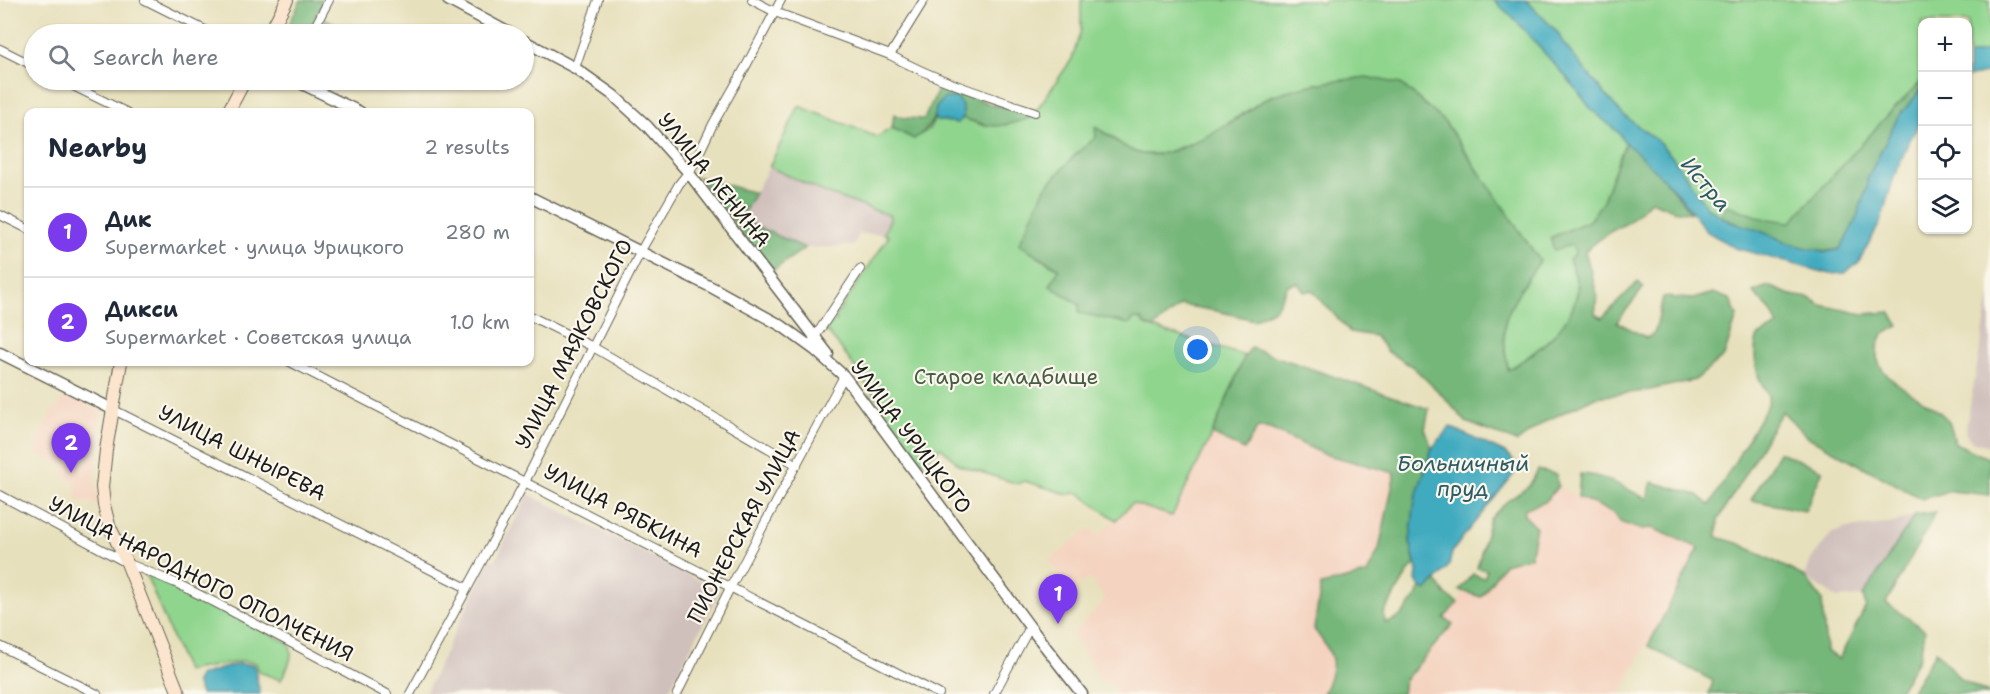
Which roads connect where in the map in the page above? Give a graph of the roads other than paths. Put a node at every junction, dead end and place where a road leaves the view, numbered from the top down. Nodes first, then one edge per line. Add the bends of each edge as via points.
1 (145, 0) edge
2 (287, 0) edge
3 (329, 0) edge
4 (448, 0) edge
5 (598, 0) edge
6 (752, 0) edge
7 (781, 0) edge
8 (924, 0) edge
9 (775, 12) junction
10 (193, 24) edge
11 (274, 24) edge
12 (316, 24) edge
13 (492, 24) edge
14 (534, 46) edge
15 (0, 49) edge
16 (890, 55) junction
17 (24, 61) edge
18 (575, 68) junction
19 (81, 90) edge
20 (240, 90) edge
21 (315, 90) edge
22 (118, 108) edge
23 (230, 108) edge
24 (352, 108) edge
25 (1035, 112) dead end
26 (688, 172) junction
27 (534, 199) edge
28 (0, 215) edge
29 (24, 227) edge
30 (640, 252) junction
31 (860, 269) dead end
32 (534, 318) edge
33 (799, 318) junction
34 (782, 326) junction
35 (812, 341) junction
36 (593, 347) junction
37 (0, 353) edge
38 (24, 365) edge
39 (26, 366) edge
40 (120, 366) edge
41 (298, 366) edge
42 (844, 376) junction
43 (112, 409) junction
44 (797, 465) junction
45 (526, 480) junction
46 (0, 495) edge
47 (127, 563) junction
48 (467, 588) junction
49 (730, 588) junction
50 (1030, 627) junction
51 (0, 646) edge
52 (97, 694) edge
53 (179, 694) edge
54 (387, 694) edge
55 (410, 694) edge
56 (676, 694) edge
57 (939, 694) edge
58 (994, 694) edge
59 (1082, 694) edge

1 - 10 street
2 - 11 main road
3 - 12 street
4 - 13 street
5 - 18 street
6 - 9 street
7 - 9 street, УЛИЦА МАЯКОВСКОГО
8 - 16 street
9 - 16 street
9 - 26 street, УЛИЦА МАЯКОВСКОГО
14 - 18 street, УЛИЦА ЛЕНИНА
15 - 17 street
16 - 25 street via 968,90
18 - 26 street, УЛИЦА ЛЕНИНА via 647,126
19 - 22 street
20 - 23 main road
21 - 24 street
26 - 30 street, УЛИЦА МАЯКОВСКОГО
26 - 33 street, УЛИЦА ЛЕНИНА
27 - 30 street
28 - 29 street
30 - 34 street
30 - 36 street, УЛИЦА МАЯКОВСКОГО
31 - 35 street
32 - 36 street
33 - 34 street via 800,330
33 - 35 street, УЛИЦА ЛЕНИНА
34 - 35 street
35 - 42 street, УЛИЦА ЛЕНИНА
36 - 44 street
36 - 45 street, УЛИЦА МАЯКОВСКОГО
37 - 38 street, УЛИЦА ШНЫРЕВА
39 - 43 street, УЛИЦА ШНЫРЕВА
40 - 43 main road
41 - 45 street, УЛИЦА РЯБКИНА
42 - 44 street, ПИОНЕРСКАЯ УЛИЦА
42 - 50 street, УЛИЦА УРИЦКОГО
43 - 47 main road via 102,487 109,525
43 - 48 street, УЛИЦА ШНЫРЕВА
44 - 49 street, ПИОНЕРСКАЯ УЛИЦА
45 - 48 street, УЛИЦА МАЯКОВСКОГО
45 - 49 street, УЛИЦА РЯБКИНА
46 - 47 street, УЛИЦА НАРОДНОГО ОПОЛЧЕНИЯ
47 - 53 main road
47 - 54 street, УЛИЦА НАРОДНОГО ОПОЛЧЕНИЯ via 178,584
48 - 55 street, УЛИЦА МАЯКОВСКОГО
49 - 56 street, ПИОНЕРСКАЯ УЛИЦА
49 - 57 street, УЛИЦА РЯБКИНА
50 - 58 street
50 - 59 street, УЛИЦА УРИЦКОГО
51 - 52 street

